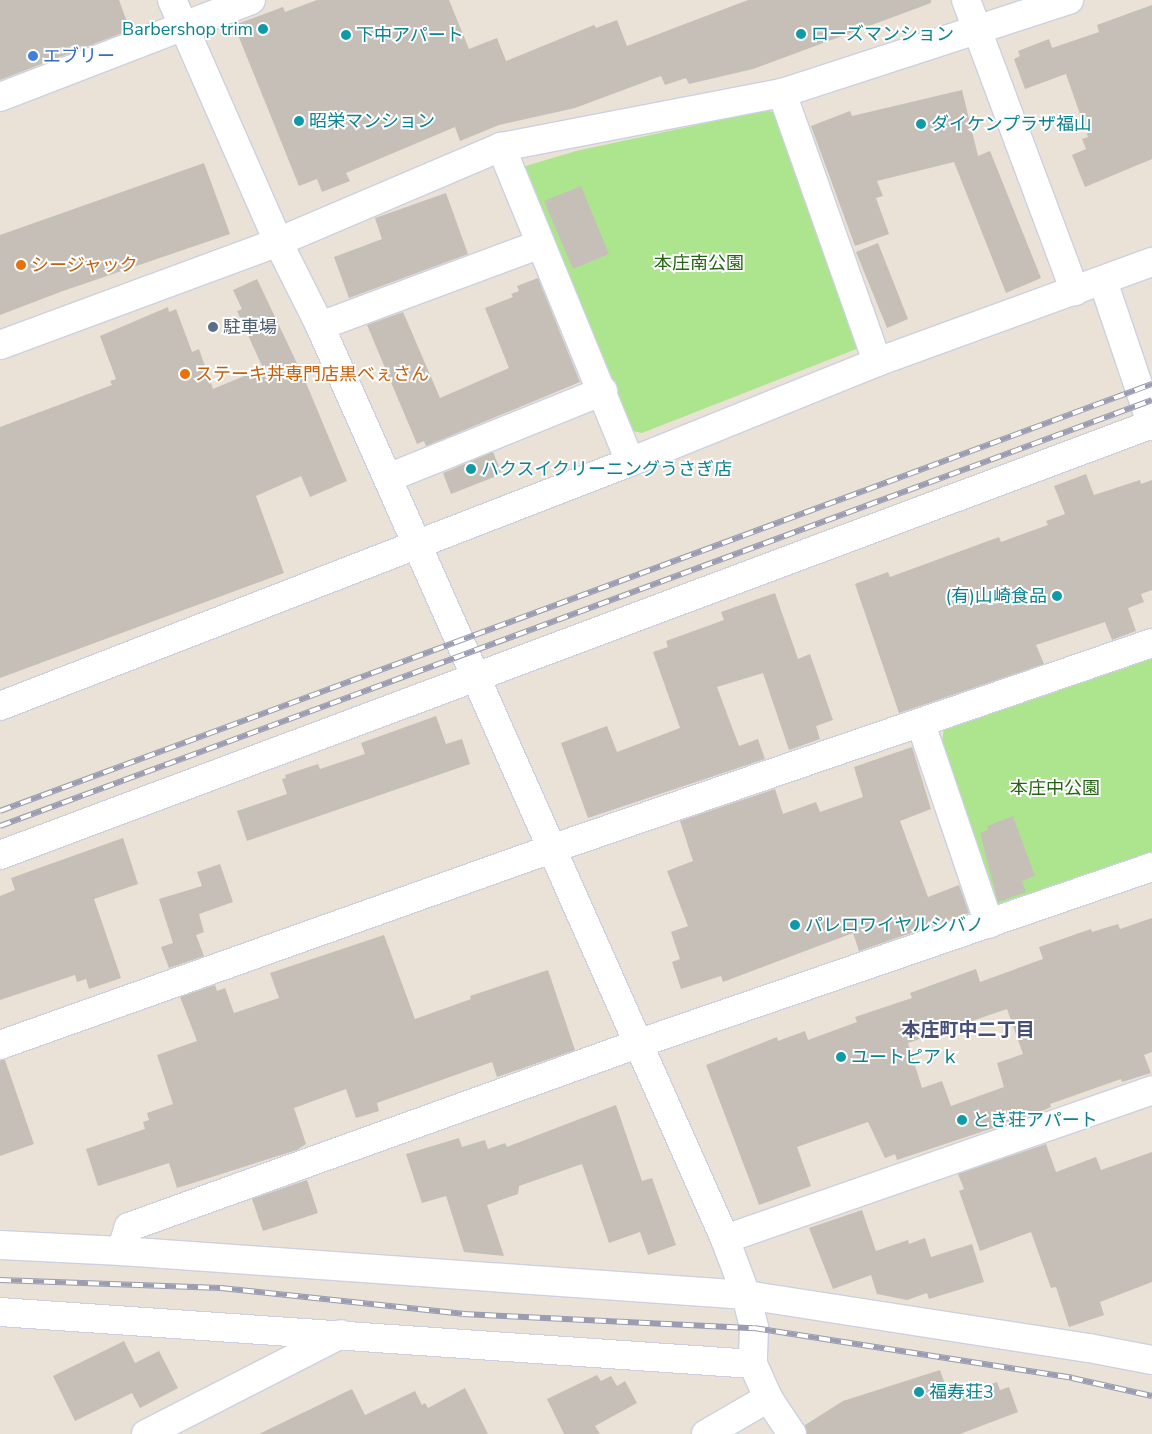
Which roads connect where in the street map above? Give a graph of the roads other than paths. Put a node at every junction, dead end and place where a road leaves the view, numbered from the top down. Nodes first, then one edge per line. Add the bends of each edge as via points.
1 (172, 0) edge
2 (251, 0) edge
3 (966, 0) edge
4 (1069, 0) edge
5 (183, 25) junction
6 (979, 31) junction
7 (782, 93) junction
8 (0, 97) edge
9 (501, 147) junction
10 (278, 242) junction
11 (540, 244) junction
12 (1152, 262) edge
13 (1103, 281) junction
14 (1075, 291) junction
15 (320, 326) junction
16 (0, 345) edge
17 (877, 362) junction
18 (603, 391) junction
19 (1152, 425) edge
20 (630, 462) junction
21 (388, 478) junction
22 (416, 544) junction
23 (1152, 643) edge
24 (475, 678) junction
25 (0, 706) edge
26 (922, 724) junction
27 (551, 849) junction
28 (0, 855) edge
29 (1152, 867) edge
30 (989, 924) junction
31 (640, 1044) junction
32 (0, 1045) edge
33 (1152, 1090) edge
34 (725, 1239) junction
35 (0, 1245) edge
36 (120, 1250) junction
37 (746, 1295) junction
38 (0, 1312) edge
39 (342, 1334) junction
40 (1152, 1360) edge
41 (753, 1364) junction
42 (768, 1398) junction
43 (146, 1434) edge
44 (706, 1434) edge
45 (792, 1434) edge

1 - 5 street
2 - 5 street
3 - 6 street
4 - 6 street
5 - 8 street
5 - 10 street
6 - 7 street
6 - 14 street
7 - 9 street
7 - 17 street
9 - 10 street
9 - 11 street
10 - 15 street
10 - 16 street
11 - 15 street
11 - 18 street
12 - 13 street
13 - 14 street
13 - 19 street
14 - 17 street
15 - 21 street
17 - 20 street
18 - 20 street
18 - 21 street
19 - 24 street
20 - 22 street
21 - 22 street
22 - 24 street
22 - 25 street
23 - 26 street
24 - 27 street
24 - 28 street
26 - 27 street
26 - 30 street
27 - 31 street
27 - 32 street
29 - 30 street
30 - 31 street
31 - 34 street
31 - 36 street via 129,1227
33 - 34 street
34 - 37 street
35 - 36 street
36 - 37 street
37 - 40 street
37 - 41 street via 754,1328
38 - 39 street
39 - 41 street
39 - 43 street
41 - 42 street
42 - 44 street
42 - 45 street

